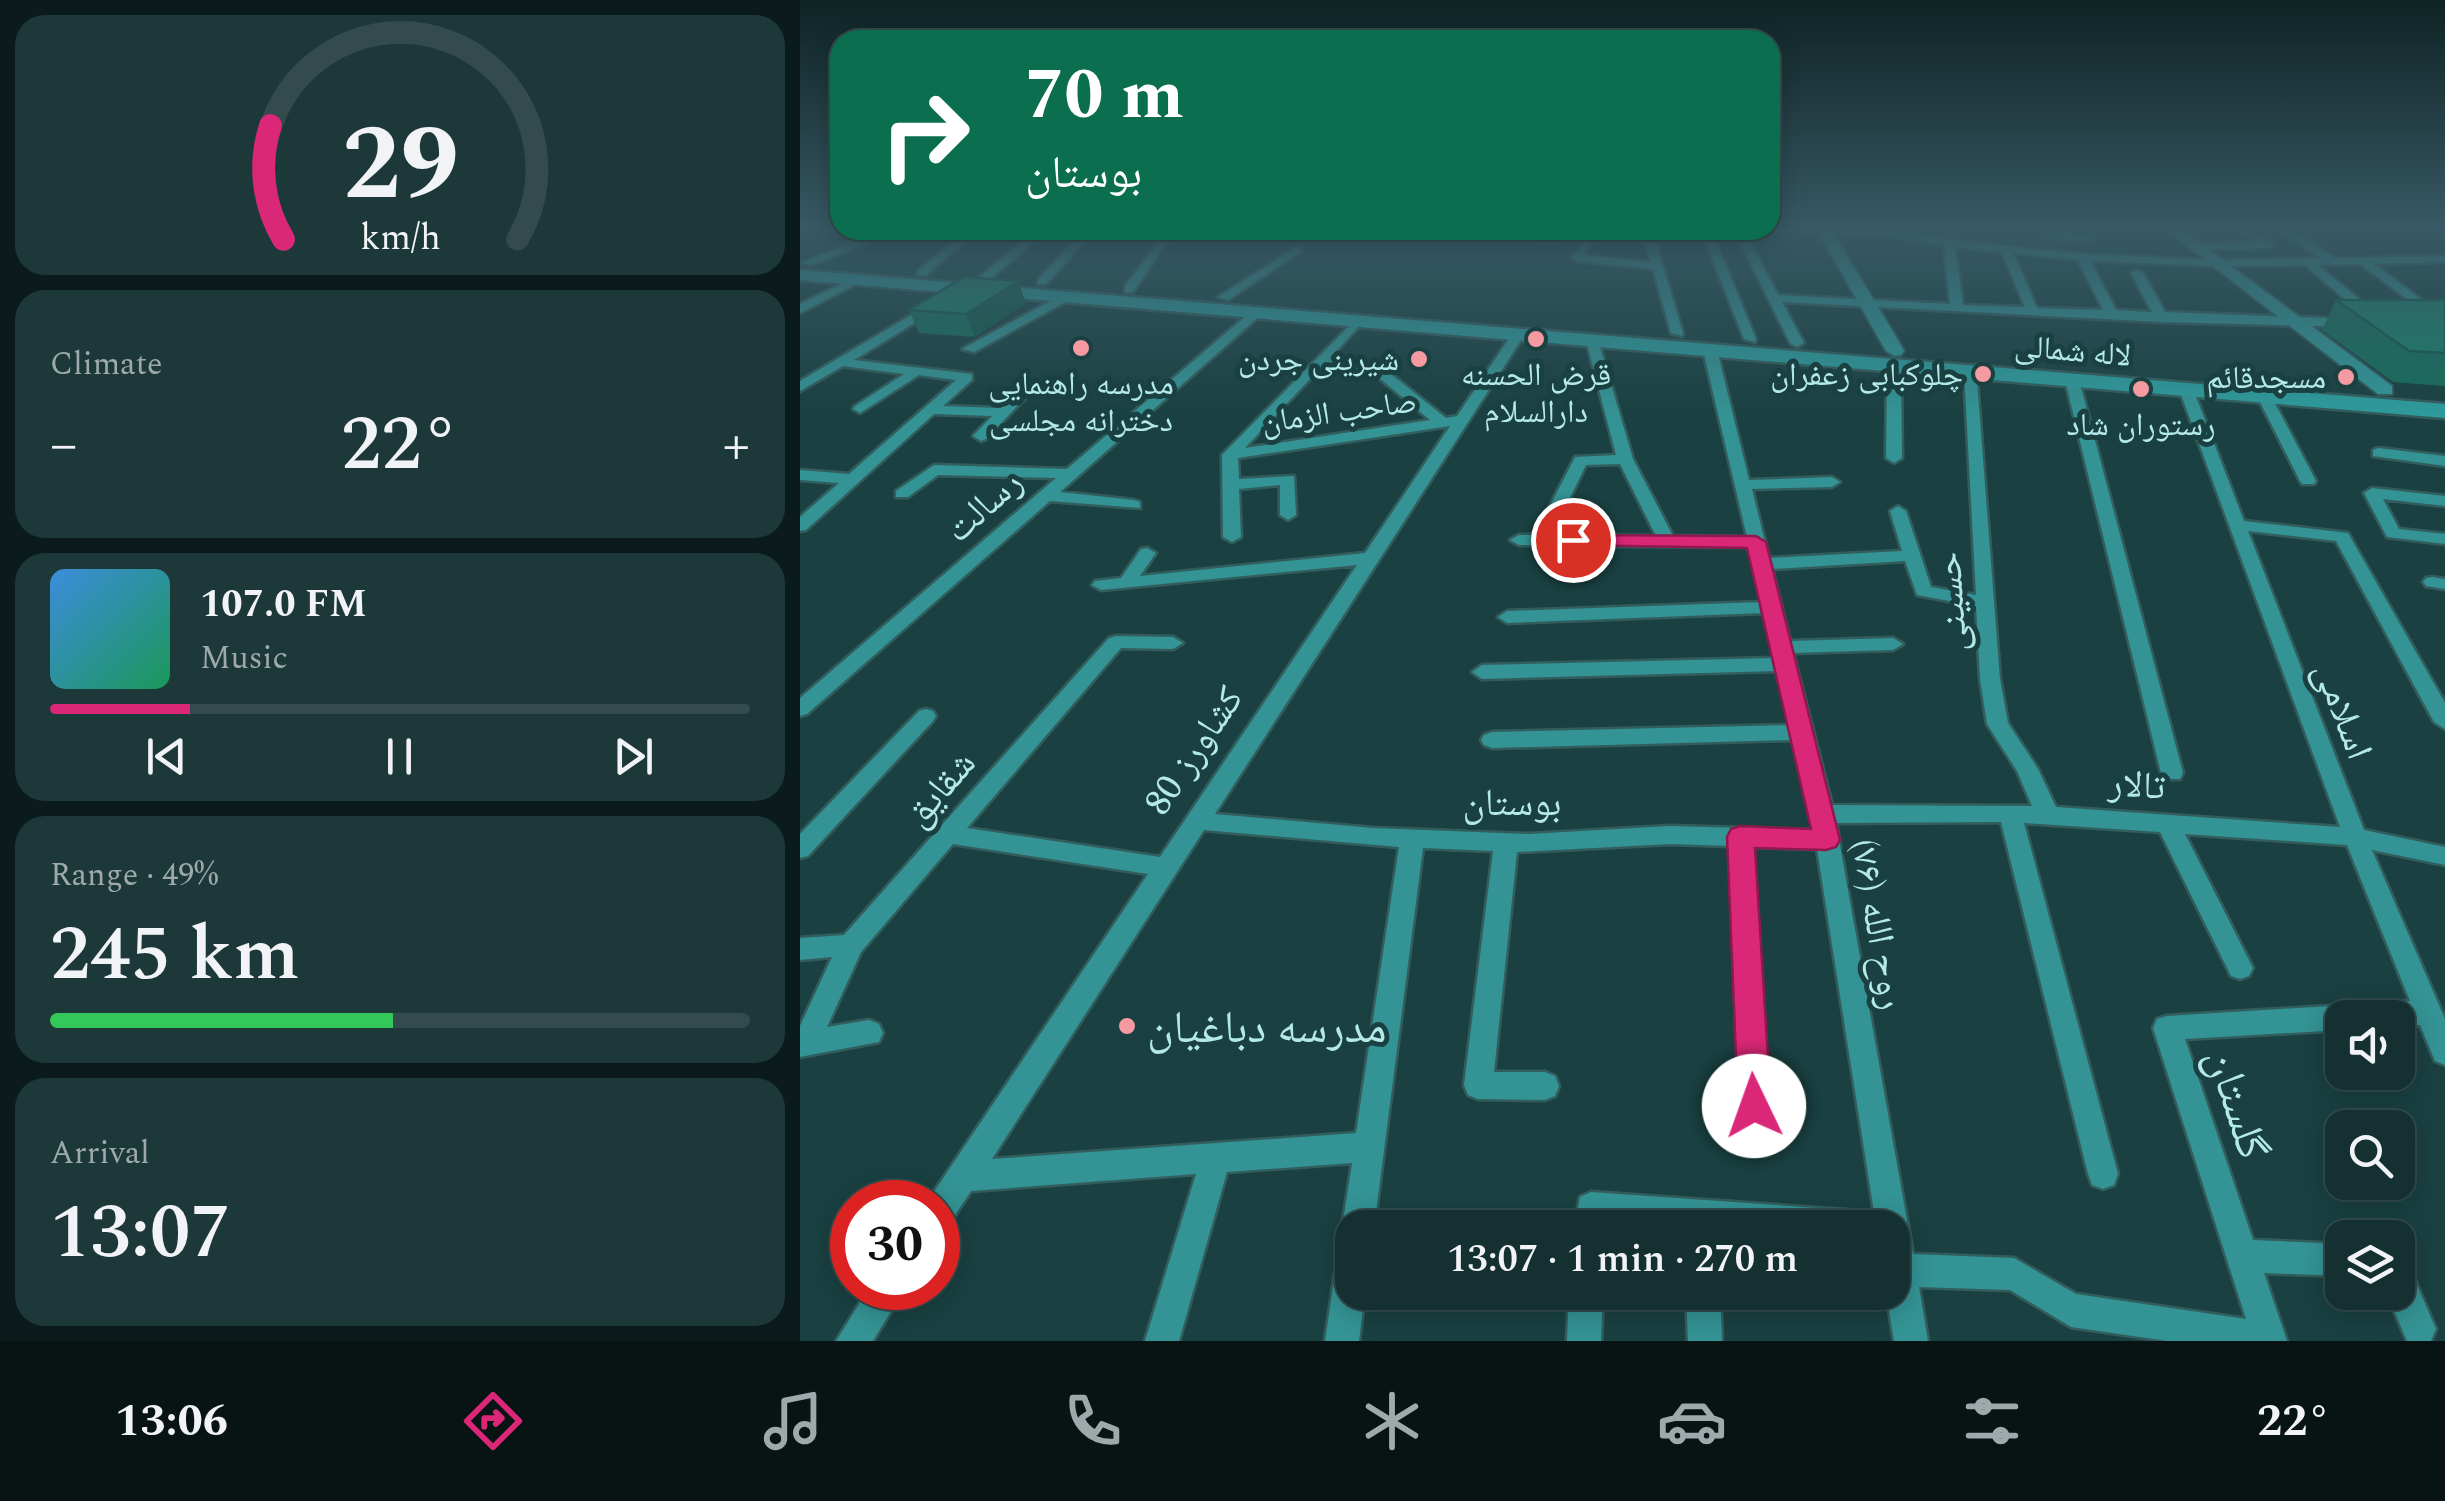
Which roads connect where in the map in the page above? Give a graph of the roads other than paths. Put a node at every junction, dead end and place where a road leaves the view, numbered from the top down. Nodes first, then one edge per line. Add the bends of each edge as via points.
1 (838, 291) edge
2 (958, 291) edge
3 (992, 291) edge
4 (1109, 291) edge
5 (1146, 291) edge
6 (1234, 291) edge
7 (1665, 291) edge
8 (1730, 291) edge
9 (1768, 291) edge
10 (1860, 291) edge
11 (1955, 291) edge
12 (2024, 291) edge
13 (2104, 291) edge
14 (2147, 291) edge
15 (2253, 291) edge
16 (2342, 291) edge
17 (2405, 291) edge
18 (1144, 295) junction
19 (1065, 297) junction
20 (1224, 297) junction
21 (1772, 298) junction
22 (1870, 306) junction
23 (1957, 309) junction
24 (800, 310) edge
25 (2034, 312) junction
26 (1256, 313) junction
27 (2162, 318) junction
28 (2122, 319) junction
29 (1358, 321) junction
30 (2296, 323) junction
31 (2413, 324) edge
32 (2445, 324) edge
33 (1677, 333) junction
34 (1518, 334) junction
35 (1750, 339) junction
36 (1592, 340) junction
37 (1797, 343) junction
38 (969, 349) dead end
39 (1710, 350) junction
40 (1894, 358) junction
41 (1320, 361) junction
42 (840, 362) junction
43 (2031, 369) junction
44 (917, 371) junction
45 (1970, 372) junction
46 (2124, 377) junction
47 (2072, 380) junction
48 (800, 386) edge
49 (2186, 389) junction
50 (2385, 390) junction
51 (1023, 393) dead end
52 (2445, 395) edge
53 (2264, 396) junction
54 (860, 409) dead end
55 (930, 410) junction
56 (2445, 410) edge
57 (1004, 412) junction
58 (1452, 422) junction
59 (981, 436) dead end
60 (2378, 453) dead end
61 (1230, 455) junction
62 (1894, 458) dead end
63 (1625, 459) junction
64 (2445, 461) edge
65 (1066, 474) junction
66 (800, 475) edge
67 (852, 479) junction
68 (2308, 481) dead end
69 (1832, 482) dead end
70 (1231, 484) junction
71 (1742, 485) junction
72 (902, 494) dead end
73 (1042, 495) junction
74 (2445, 501) edge
75 (1134, 504) dead end
76 (1898, 511) dead end
77 (1288, 515) dead end
78 (2237, 525) junction
79 (800, 526) edge
80 (1232, 537) dead end
81 (2445, 539) edge
82 (1520, 540) dead end
83 (1541, 540) junction
84 (1667, 541) junction
85 (1759, 553) junction
86 (1147, 554) dead end
87 (1910, 556) junction
88 (1371, 558) junction
89 (1127, 582) junction
90 (1101, 584) dead end
91 (1985, 602) junction
92 (1772, 607) junction
93 (1507, 618) dead end
94 (1173, 643) dead end
95 (1893, 644) dead end
96 (1783, 655) junction
97 (1482, 672) dead end
98 (800, 709) edge
99 (926, 716) dead end
100 (2445, 722) edge
101 (1802, 732) junction
102 (1492, 740) dead end
103 (2172, 773) dead end
104 (2010, 812) junction
105 (1822, 814) junction
106 (2048, 815) junction
107 (1197, 820) junction
108 (2168, 824) junction
109 (944, 834) junction
110 (1740, 837) junction
111 (2355, 837) junction
112 (1412, 838) junction
113 (1826, 840) junction
114 (1506, 842) junction
115 (800, 849) edge
116 (2445, 856) edge
117 (1166, 866) junction
118 (851, 945) junction
119 (800, 948) edge
120 (2240, 968) dead end
121 (2433, 1007) edge
122 (869, 1033) dead end
123 (803, 1043) edge
124 (2445, 1052) edge
125 (1545, 1086) dead end
126 (1754, 1106) dead end
127 (1369, 1147) junction
128 (1216, 1158) junction
129 (2103, 1174) dead end
130 (962, 1176) junction
131 (959, 1180) edge
132 (1360, 1210) edge
133 (1890, 1210) edge
134 (2242, 1256) junction
135 (2325, 1259) edge
136 (1910, 1270) edge
137 (873, 1310) edge
138 (1346, 1310) edge
139 (1585, 1310) edge
140 (1704, 1310) edge
141 (1907, 1310) edge
142 (2411, 1310) edge
143 (2419, 1329) dead end
144 (2269, 1340) edge
145 (853, 1341) edge
146 (1162, 1341) edge
147 (1342, 1341) edge
148 (1584, 1341) edge
149 (1705, 1341) edge
150 (1911, 1341) edge

1 - 24 street
2 - 42 street
3 - 19 main road, لاله شمالی
4 - 18 main road, لاله شمالی
5 - 18 street
6 - 20 street
7 - 33 street
8 - 35 street
9 - 21 street
10 - 22 street
11 - 23 street
12 - 25 street
13 - 28 street
14 - 27 street
15 - 30 street
16 - 30 street via 2381,324
17 - 32 street
18 - 19 main road, لاله شمالی
18 - 20 main road, لاله شمالی
18 - 26 main road, لاله شمالی
19 - 38 street
20 - 33 main road, لاله شمالی
21 - 22 street
21 - 37 street
22 - 23 street
22 - 40 street
23 - 25 street
25 - 28 street
26 - 29 main road, لاله شمالی
26 - 65 street, رسالت
27 - 28 street
27 - 30 street
29 - 34 main road, لاله شمالی
29 - 41 street, صاحب الزمان
30 - 50 street
31 - 32 street
33 - 35 main road, لاله شمالی
34 - 36 main road, لاله شمالی
34 - 58 street, کشاورز 80
35 - 37 main road, لاله شمالی
36 - 39 main road, لاله شمالی
36 - 63 street
37 - 40 main road, لاله شمالی
39 - 40 main road, لاله شمالی
39 - 71 street, روح الله (۷۶)
40 - 43 main road, لاله شمالی
40 - 45 main road, لاله شمالی
40 - 62 street
41 - 58 street via 1376,370
41 - 61 street, صاحب الزمان
42 - 44 street
42 - 48 street
43 - 45 main road, لاله شمالی
43 - 46 main road, لاله شمالی
43 - 47 main road, لاله شمالی
44 - 54 street
44 - 55 street via 967,377
45 - 91 street, حسینی
46 - 47 main road, لاله شمالی
46 - 49 main road, لاله شمالی
46 - 50 main road, لاله شمالی
47 - 103 street
49 - 53 main road, لاله شمالی
49 - 78 street, اسلامی
50 - 52 main road, لاله شمالی
51 - 57 street
53 - 56 main road, لاله شمالی
53 - 68 street
55 - 57 street
55 - 67 street
57 - 59 street
58 - 61 street, صاحب الزمان
58 - 88 street, کشاورز 80
60 - 64 street
61 - 70 street
63 - 83 street via 1580,460
63 - 84 street
65 - 72 street via 934,470
65 - 73 street, رسالت
66 - 67 street
67 - 79 street
69 - 71 street
70 - 77 street via 1288,479
70 - 80 street
71 - 85 street, روح الله (۷۶)
73 - 75 street
73 - 98 street, رسالت
74 - 81 street via 2372,493 2394,533
76 - 87 street
78 - 100 street via 2342,537
78 - 111 street, اسلامی
82 - 83 street
83 - 84 street
84 - 85 street
85 - 87 street
85 - 92 street, روح الله (۷۶)
86 - 89 street
87 - 91 street via 1923,591
88 - 89 street
88 - 107 street, کشاورز 80
89 - 90 street
91 - 106 street, حسینی via 1998,724
92 - 93 street
92 - 96 street, روح الله (۷۶)
94 - 109 street, شقایق via 1116,642
95 - 96 street
96 - 97 street
96 - 101 street, روح الله (۷۶)
99 - 115 street
101 - 102 street
101 - 105 street, روح الله (۷۶)
104 - 105 street, تالار
104 - 106 street, تالار
104 - 129 street
105 - 113 street, روح الله (۷۶)
106 - 108 street, تالار
107 - 112 street, بوستان
107 - 117 street, کشاورز 80
108 - 111 street, تالار
108 - 120 street
109 - 117 street
109 - 118 street, شقایق
110 - 113 street, بوستان
110 - 114 street, بوستان
110 - 126 street
111 - 116 street, تالار
111 - 121 street, اسلامی
112 - 114 street, بوستان
112 - 127 street
113 - 133 street, روح الله (۷۶)
114 - 125 street via 1478,1086
117 - 130 street, کشاورز 80
118 - 119 street
118 - 123 street, شقایق
121 - 124 street, اسلامی
121 - 134 street, گلستان via 2167,1028
122 - 123 street
127 - 128 street
127 - 132 street
128 - 130 street
128 - 146 street
130 - 131 street, کشاورز 80
134 - 135 street
134 - 144 street, گلستان
136 - 144 street via 2014,1274 2071,1310
137 - 145 street
138 - 147 street
139 - 148 street
140 - 149 street
141 - 150 street, روح الله (۷۶)
142 - 143 street

